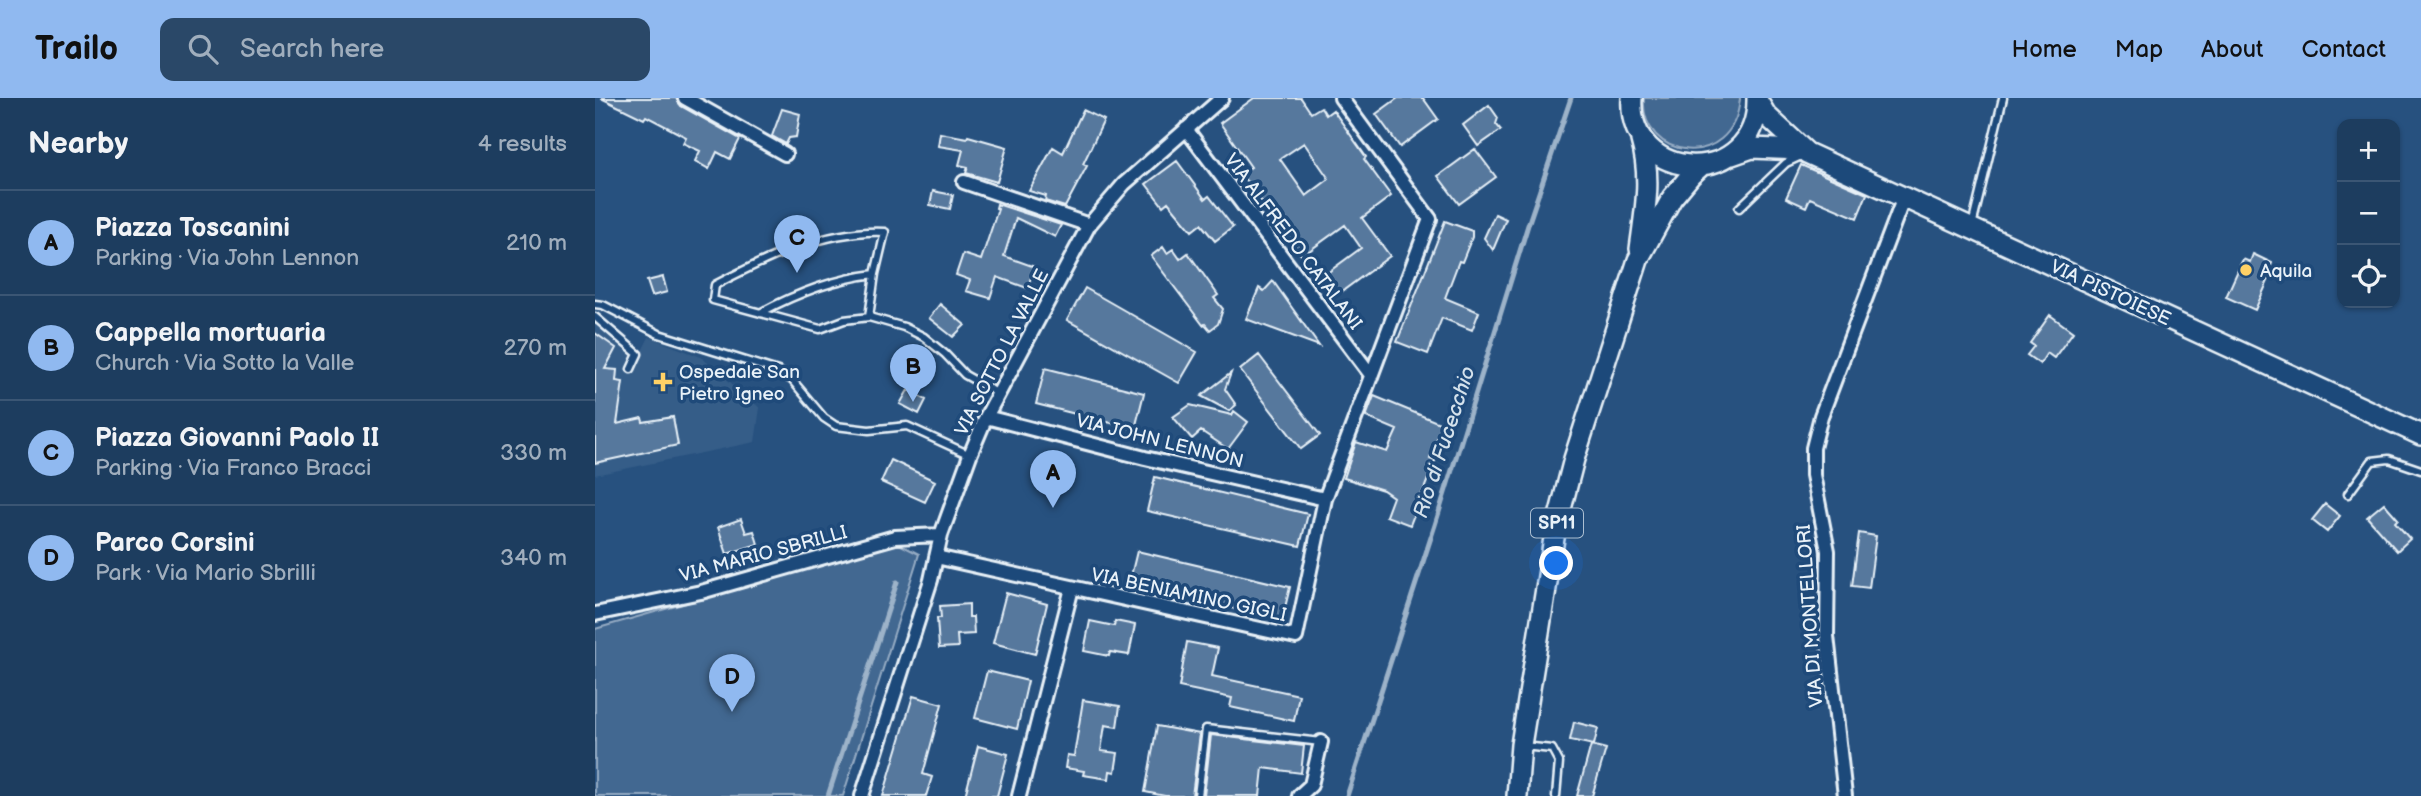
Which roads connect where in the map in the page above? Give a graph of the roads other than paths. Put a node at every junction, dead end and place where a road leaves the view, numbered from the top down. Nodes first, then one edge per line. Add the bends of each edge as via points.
1 (685, 98) edge
2 (1222, 98) edge
3 (1341, 98) edge
4 (2003, 98) edge
5 (1757, 99) edge
6 (1630, 103) edge
7 (1186, 129) junction
8 (1638, 132) junction
9 (1804, 151) junction
10 (785, 154) dead end
11 (1727, 157) junction
12 (1701, 166) junction
13 (964, 182) dead end
14 (1904, 197) junction
15 (1739, 208) dead end
16 (1089, 225) junction
17 (1972, 228) junction
18 (1638, 260) junction
19 (875, 274) junction
20 (595, 304) edge
21 (760, 313) junction
22 (595, 317) edge
23 (869, 317) junction
24 (631, 369) dead end
25 (1371, 375) junction
26 (999, 394) junction
27 (986, 417) junction
28 (2421, 435) edge
29 (970, 455) junction
30 (2421, 470) edge
31 (2348, 494) dead end
32 (1325, 499) junction
33 (941, 535) junction
34 (936, 557) junction
35 (1072, 588) junction
36 (595, 614) edge
37 (1321, 742) joint
38 (1521, 746) junction
39 (862, 796) edge
40 (1019, 796) edge
41 (1198, 796) edge
42 (1299, 796) edge
43 (1517, 796) edge
44 (1556, 796) edge
45 (1845, 796) edge

1 - 10 street
2 - 7 street, VIA SOTTO LA VALLE
3 - 25 street via 1430,219
4 - 17 lane
5 - 9 main road, VIA PISTOIESE via 1766,115
5 - 11 main road via 1750,133
6 - 8 main road
7 - 16 street, VIA SOTTO LA VALLE via 1124,184
7 - 25 street, VIA ALFREDO CATALANI
8 - 12 main road via 1664,159
8 - 18 main road via 1648,176
9 - 11 main road, VIA PISTOIESE via 1752,148
9 - 14 main road, VIA PISTOIESE
9 - 15 lane
11 - 12 main road, VIA PISTOIESE
12 - 18 main road, SP11 via 1672,198
13 - 16 street
14 - 17 main road, VIA PISTOIESE
14 - 45 street, VIA DI MONTELLORI via 1813,448 1828,551 1827,636
16 - 26 street, VIA SOTTO LA VALLE
17 - 28 main road, VIA PISTOIESE
18 - 38 main road, SP11 via 1555,532
19 - 21 lane via 821,285
19 - 21 lane via 885,232 869,231 798,247 715,285 713,300
19 - 23 lane
20 - 29 lane via 659,334 778,371 836,426 870,430 907,426
21 - 23 lane via 820,329
22 - 24 lane via 638,354
23 - 26 lane via 923,337 965,375
25 - 32 street
26 - 27 street, VIA SOTTO LA VALLE
27 - 29 street, VIA SOTTO LA VALLE
27 - 32 street, VIA JOHN LENNON
29 - 33 street, VIA SOTTO LA VALLE
30 - 31 lane via 2389,460 2372,461
32 - 35 street, VIA BENIAMINO GIGLI via 1296,637
33 - 34 street, VIA SOTTO LA VALLE
33 - 36 street, VIA MARIO SBRILLI via 895,537 701,592
34 - 35 street, VIA BENIAMINO GIGLI
34 - 39 street, VIA SOTTO LA VALLE
35 - 40 street
37 - 41 lane via 1206,729
37 - 42 street via 1311,785
38 - 43 main road, SP11
38 - 44 lane via 1552,749 1559,762

